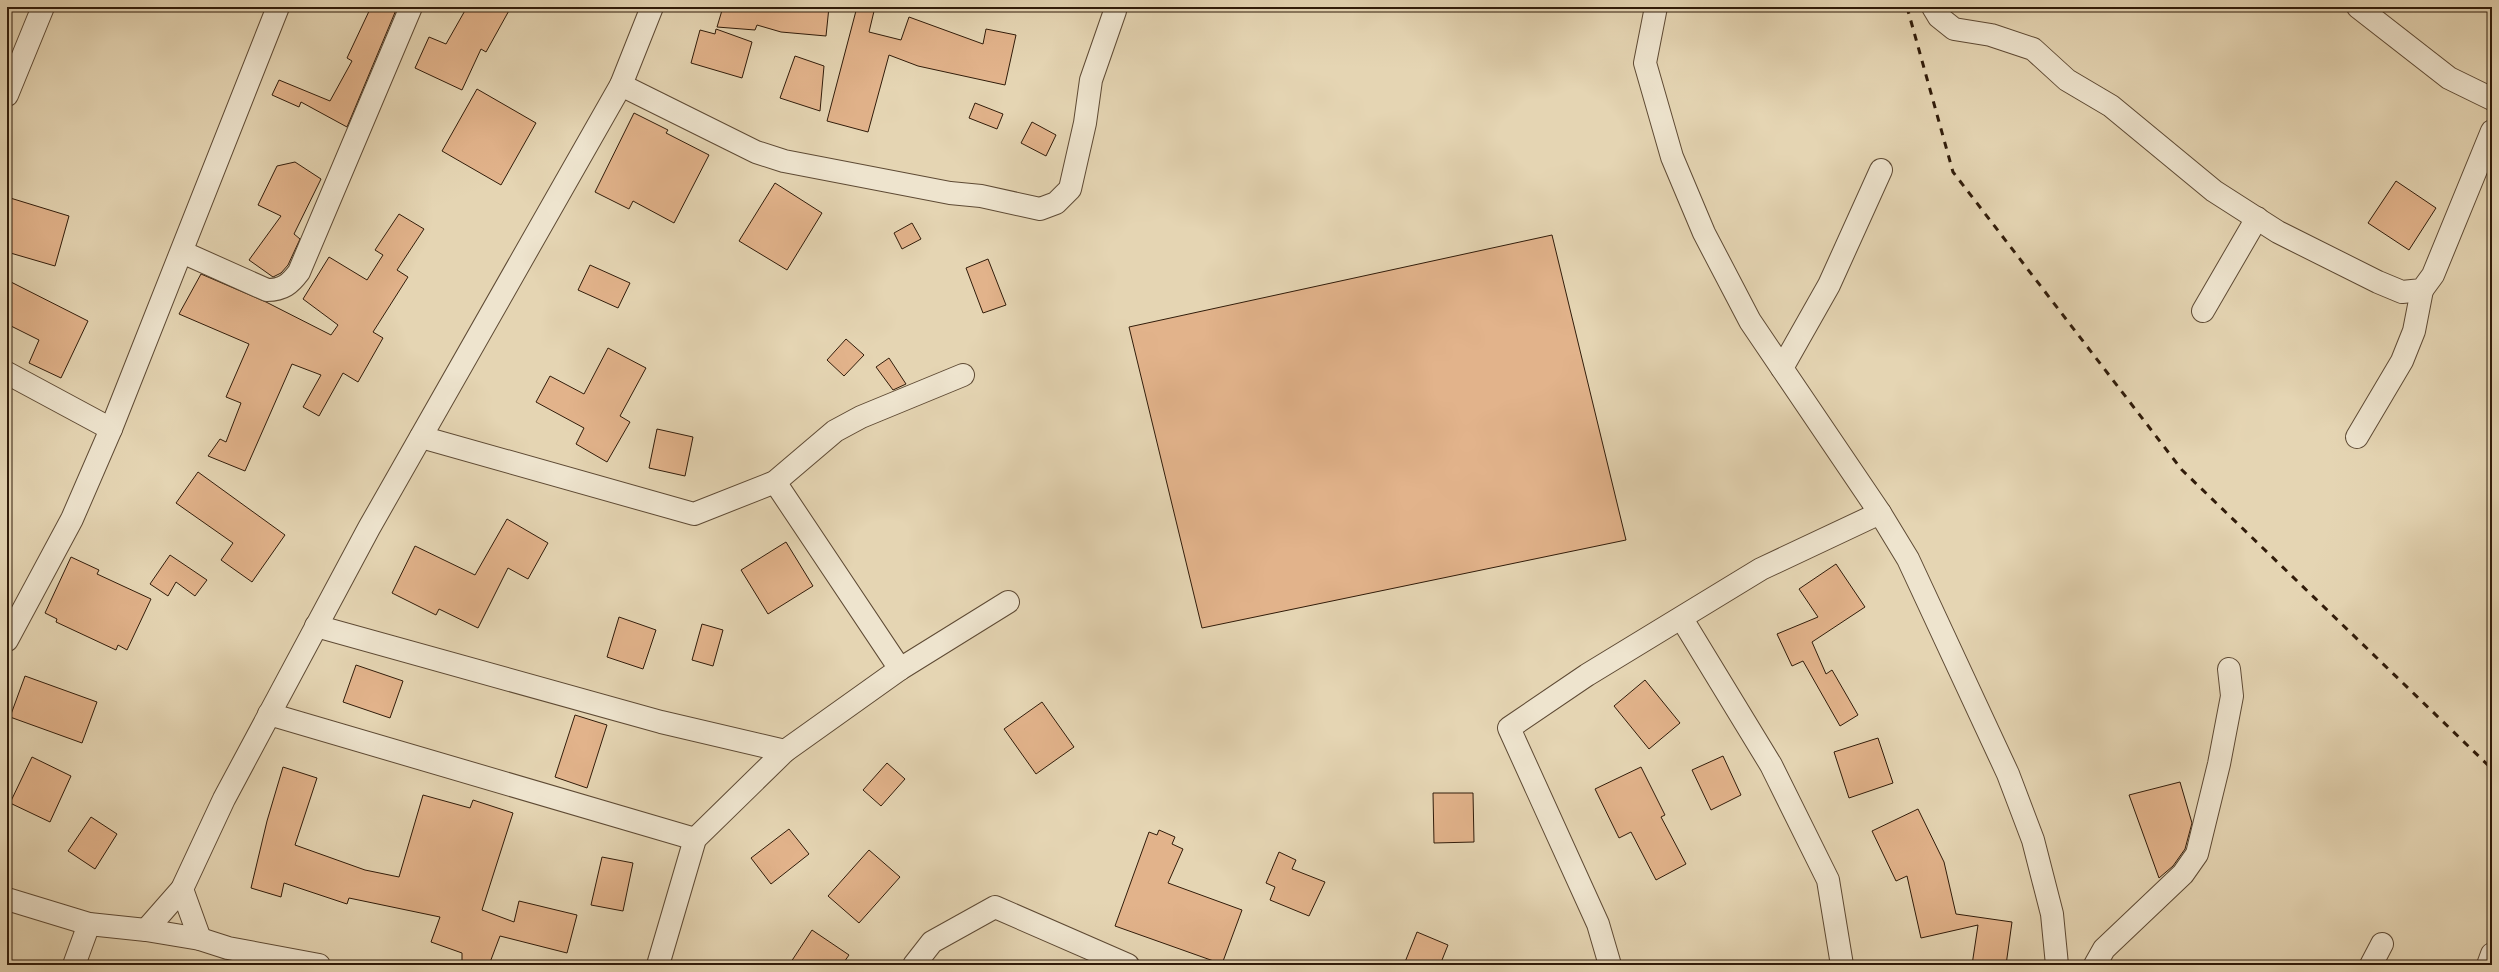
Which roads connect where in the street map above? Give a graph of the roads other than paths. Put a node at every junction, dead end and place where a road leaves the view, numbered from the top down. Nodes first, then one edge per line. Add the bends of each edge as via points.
1 (42, 7) edge
2 (278, 7) edge
3 (410, 7) edge
4 (652, 7) edge
5 (1656, 7) edge
6 (1933, 7) edge
7 (2358, 7) edge
8 (1111, 8) edge
9 (621, 85) junction
10 (7, 95) edge
11 (2492, 100) edge
12 (2492, 131) edge
13 (1881, 170) dead end
14 (2257, 218) junction
15 (182, 252) junction
16 (2422, 290) junction
17 (2203, 311) dead end
18 (1782, 368) junction
19 (7, 372) edge
20 (963, 375) dead end
21 (111, 429) junction
22 (421, 437) junction
23 (2357, 437) dead end
24 (775, 482) junction
25 (1880, 513) junction
26 (1008, 602) dead end
27 (1682, 619) junction
28 (316, 626) junction
29 (7, 640) edge
30 (900, 668) junction
31 (2229, 669) dead end
32 (269, 714) junction
33 (785, 751) junction
34 (695, 839) junction
35 (182, 889) junction
36 (7, 900) edge
37 (89, 924) junction
38 (146, 930) junction
39 (200, 939) junction
40 (2382, 944) dead end
41 (228, 948) junction
42 (2492, 954) edge
43 (74, 965) edge
44 (241, 965) edge
45 (319, 965) edge
46 (658, 965) edge
47 (914, 965) edge
48 (1128, 965) edge
49 (1610, 965) edge
50 (1842, 965) edge
51 (2057, 965) edge
52 (2095, 965) edge
53 (2371, 965) edge
54 (2488, 965) edge

1 - 10 street
2 - 15 street
3 - 15 street via 299,272 290,284 277,290 267,290
4 - 9 street
5 - 18 street via 1645,63 1672,157 1704,233 1750,321
6 - 14 street via 1939,17 1954,29 1992,35 2033,49 2066,80 2111,106 2214,191
7 - 11 street via 2450,78
8 - 9 street via 1090,80 1085,123 1070,190 1056,203 1040,209 784,161 756,152
9 - 22 street
12 - 16 street via 2434,275
13 - 18 street via 1829,285
14 - 16 street via 2278,232 2378,282 2402,292
14 - 17 street
15 - 21 street
16 - 23 street via 2414,331 2402,361
18 - 25 street
19 - 21 street
20 - 24 street via 861,417 835,431
21 - 29 street via 72,519
22 - 24 street via 694,514
22 - 28 street
24 - 30 street
25 - 27 street via 1761,569
25 - 51 street via 1908,559 2010,781 2035,847 2052,914
26 - 30 street
27 - 49 street via 1593,671 1509,728 1598,924
27 - 50 street via 1771,765 1828,880
28 - 32 street
28 - 33 street via 661,722
30 - 33 street
31 - 52 street via 2232,696 2219,764 2197,854 2183,874 2104,949
32 - 34 street
32 - 35 street via 224,799
33 - 34 street
34 - 46 street
35 - 38 street
35 - 39 street
36 - 37 street
37 - 38 street
37 - 43 street
38 - 39 street
39 - 41 street
40 - 53 street
41 - 44 street
41 - 45 street
42 - 54 street
47 - 48 street via 932,942 995,907

